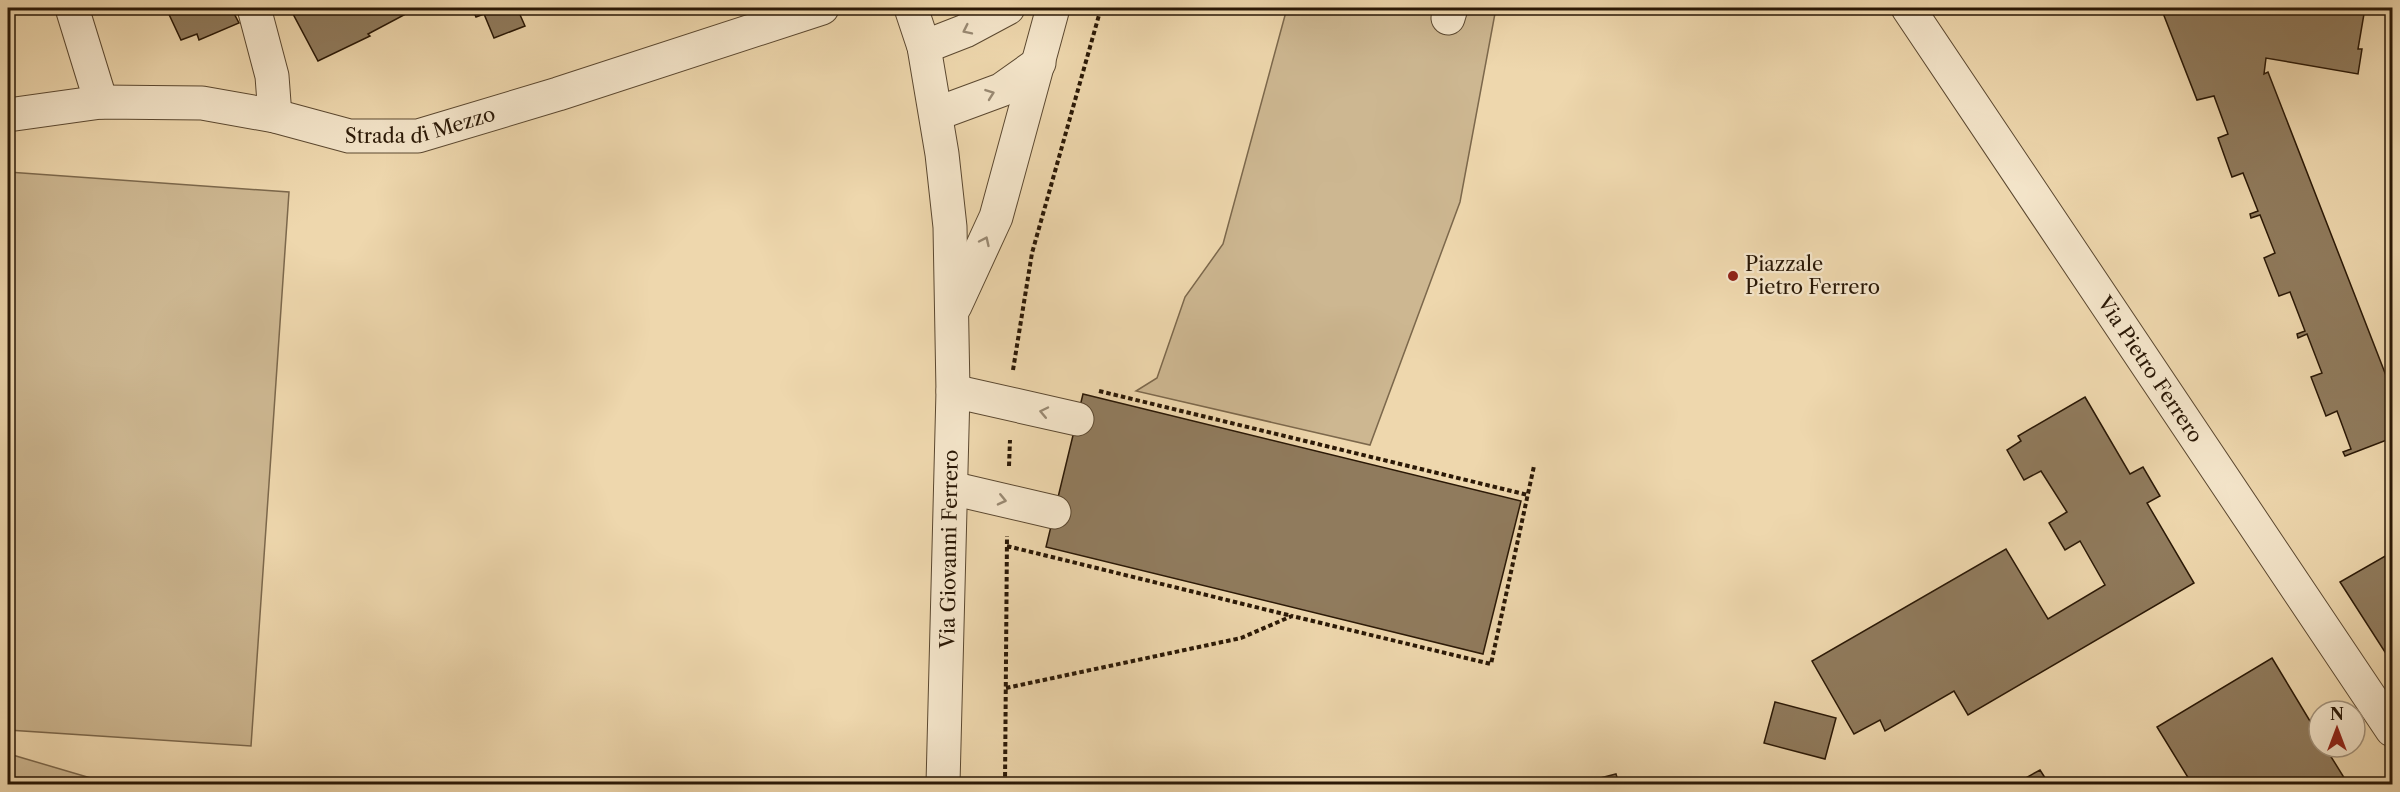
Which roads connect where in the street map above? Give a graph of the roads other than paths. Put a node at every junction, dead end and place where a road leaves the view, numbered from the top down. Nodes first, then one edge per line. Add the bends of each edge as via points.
1 (72, 8) edge
2 (254, 8) edge
3 (822, 8) edge
4 (910, 8) edge
5 (1008, 8) edge
6 (1053, 8) edge
7 (1908, 8) edge
8 (924, 47) junction
9 (1039, 63) junction
10 (101, 102) junction
11 (936, 114) junction
12 (8, 115) edge
13 (275, 116) junction
14 (951, 313) junction
15 (953, 391) junction
16 (1077, 419) dead end
17 (951, 488) junction
18 (1054, 512) dead end
19 (2392, 730) edge
20 (943, 784) edge

1 - 10 street
2 - 13 street via 272,76
3 - 13 street, Strada di Mezzo via 418,136 349,136
4 - 8 street, Via Giovanni Ferrero
5 -> 8 street via 966,31
6 - 9 street, Via Giovanni Ferrero
7 - 19 street, Via Pietro Ferrero
8 - 11 street, Via Giovanni Ferrero
11 -> 9 street via 1001,90
14 -> 9 street, Via Giovanni Ferrero via 996,217
10 - 12 street, Strada di Mezzo
10 - 13 street, Strada di Mezzo via 202,103
11 - 14 street, Via Giovanni Ferrero via 950,227
14 - 15 street, Via Giovanni Ferrero
16 -> 15 street
15 - 17 street, Via Giovanni Ferrero
17 -> 18 street
17 - 20 street, Via Giovanni Ferrero

